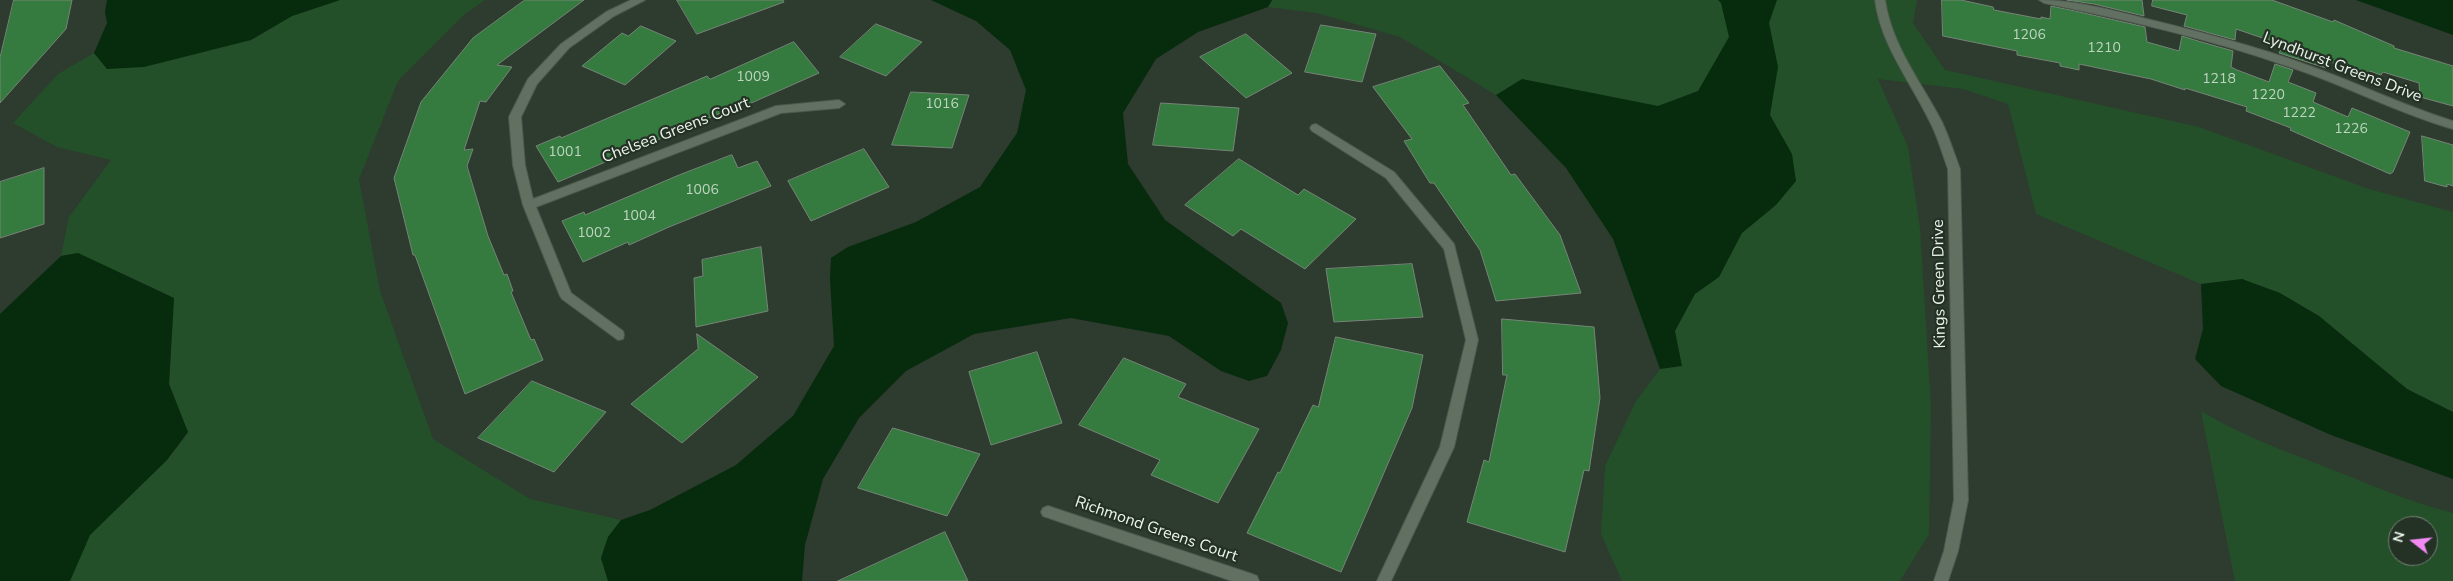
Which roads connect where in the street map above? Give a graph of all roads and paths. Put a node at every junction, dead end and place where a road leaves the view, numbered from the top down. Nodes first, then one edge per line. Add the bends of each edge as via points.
1 (640, 0) edge
2 (1880, 0) edge
3 (2044, 0) edge
4 (839, 104) dead end
5 (2453, 126) edge
6 (1316, 128) dead end
7 (529, 205) junction
8 (618, 335) dead end
9 (1048, 512) dead end
10 (1252, 581) edge
11 (1384, 581) edge
12 (1941, 581) edge

1 - 7 street via 610,14 565,46 532,82 515,117 519,165
2 - 12 street, Kings Green Drive via 1880,11 1895,47 1937,124 1954,169 1961,500 1951,551
3 - 5 street, Lyndhurst Greens Drive via 2159,24 2296,64
4 - 7 street, Chelsea Greens Court via 780,109
6 - 11 street via 1390,175 1450,247 1472,340 1447,447
7 - 8 street via 566,296
9 - 10 street, Richmond Greens Court

